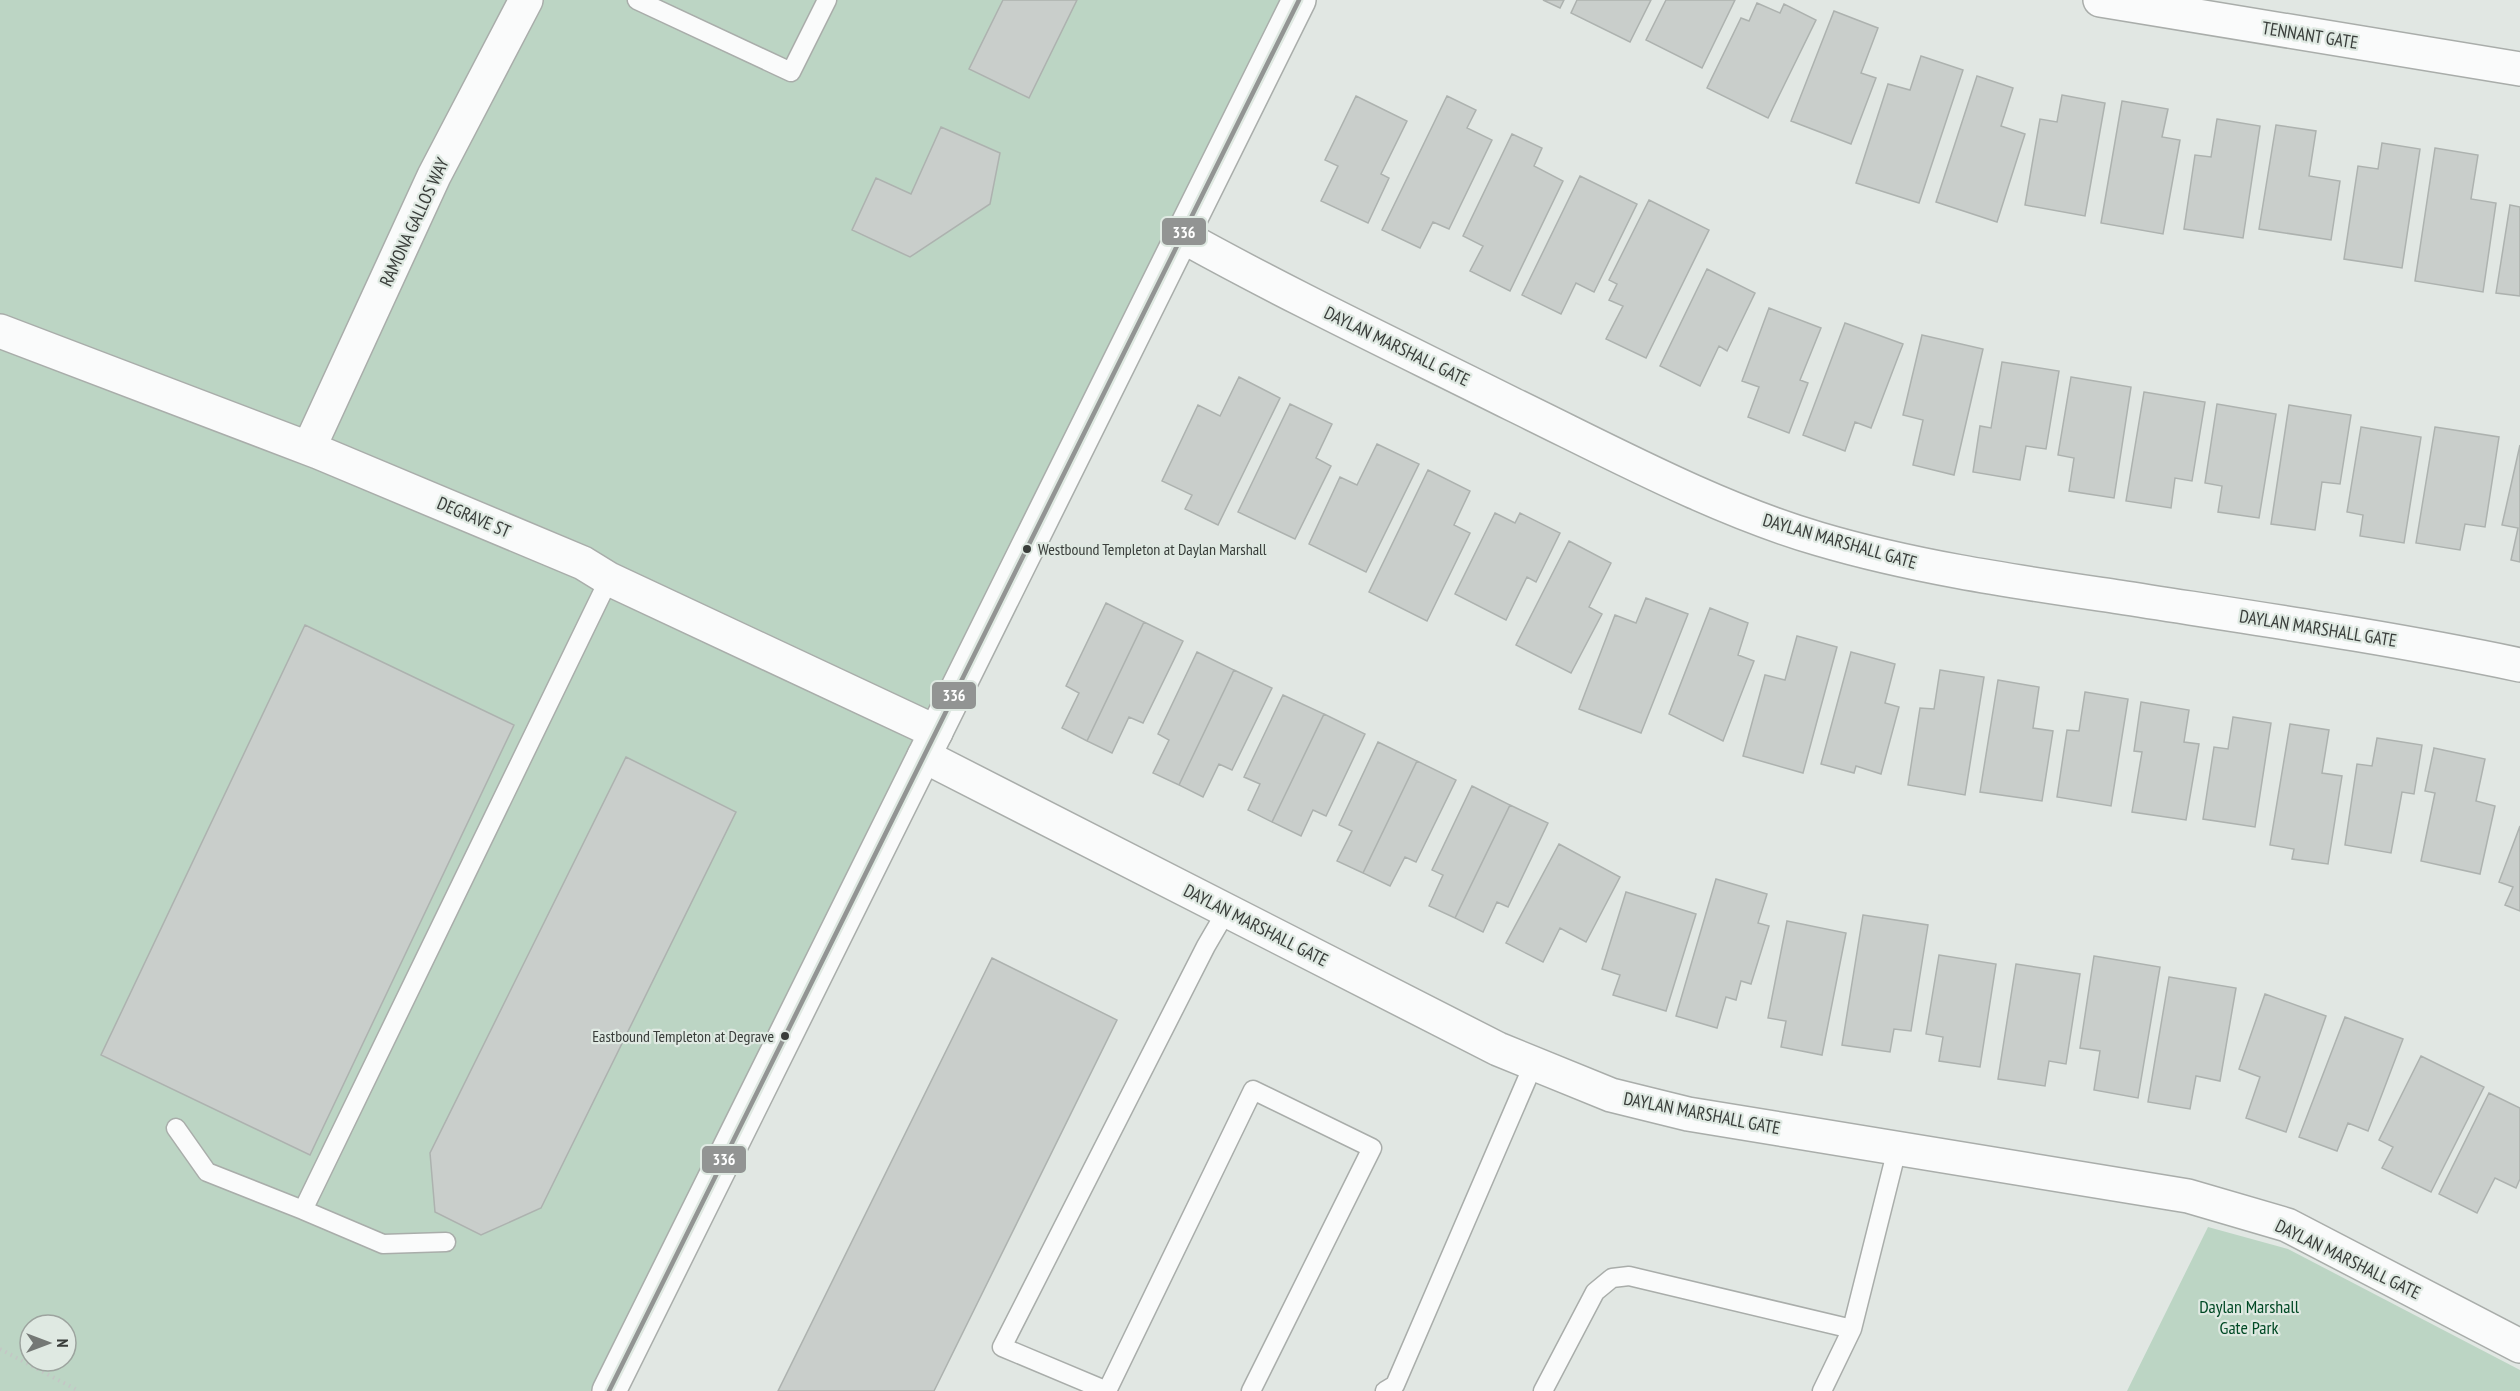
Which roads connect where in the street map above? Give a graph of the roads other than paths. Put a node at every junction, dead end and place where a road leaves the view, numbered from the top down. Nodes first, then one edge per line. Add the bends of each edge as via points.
1 (526, 0) edge
2 (637, 0) edge
3 (827, 0) edge
4 (1299, 0) edge
5 (2100, 0) edge
6 (2520, 69) edge
7 (1182, 236) junction
8 (0, 331) edge
9 (309, 448) junction
10 (609, 579) junction
11 (2520, 665) edge
12 (930, 744) junction
13 (1227, 910) junction
14 (1534, 1063) junction
15 (176, 1128) dead end
16 (1897, 1149) junction
17 (303, 1210) junction
18 (446, 1242) dead end
19 (1852, 1329) junction
20 (2520, 1346) edge
21 (1392, 1389) edge
22 (609, 1391) edge
23 (1107, 1391) edge
24 (1251, 1391) edge
25 (1543, 1391) edge
26 (1822, 1391) edge

1 - 9 street, RAMONA GALLOS WAY via 434,176
2 - 3 lane via 791,72
4 - 7 street
5 - 6 street, TENNANT GATE
7 - 11 street, DAYLAN MARSHALL GATE via 1254,276 1663,476 1764,521 1817,538 1938,568 2420,645
7 - 12 street
8 - 9 street, DEGRAVE ST
9 - 10 street, DEGRAVE ST via 583,563
10 - 12 street, DEGRAVE ST
10 - 17 lane
12 - 13 street, DAYLAN MARSHALL GATE
12 - 22 street
13 - 14 street, DAYLAN MARSHALL GATE via 1498,1049
13 - 23 lane via 1002,1347
14 - 16 street, DAYLAN MARSHALL GATE via 1611,1095 1688,1114
14 - 21 lane
15 - 17 lane via 207,1172
16 - 19 lane
16 - 20 street, DAYLAN MARSHALL GATE via 2188,1196 2287,1226
17 - 18 lane via 383,1244
19 - 25 lane via 1629,1276 1612,1278 1595,1292
19 - 26 lane
23 - 24 lane via 1253,1090 1372,1148

